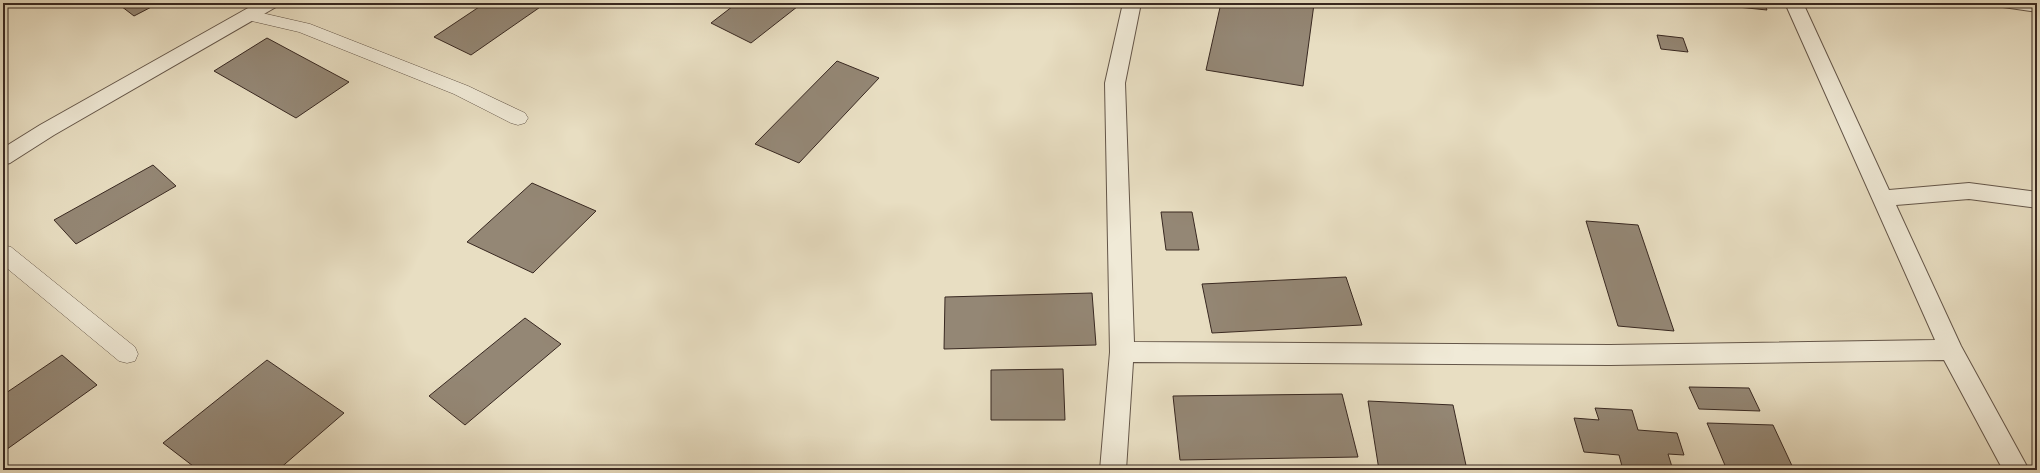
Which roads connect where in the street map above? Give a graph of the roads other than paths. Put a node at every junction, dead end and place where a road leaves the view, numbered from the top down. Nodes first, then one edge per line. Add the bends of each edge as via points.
1 (270, 3) edge
2 (1132, 3) edge
3 (1794, 3) edge
4 (2009, 3) edge
5 (2037, 6) edge
6 (249, 15) junction
7 (518, 118) dead end
8 (3, 158) edge
9 (1884, 198) junction
10 (2037, 200) edge
11 (3, 253) edge
12 (1951, 350) junction
13 (1122, 352) junction
14 (127, 354) dead end
15 (2019, 469) edge
16 (1113, 470) edge

1 - 6 street
2 - 13 street via 1115,83
3 - 9 street
4 - 5 street
6 - 7 lane via 304,28 461,90
6 - 8 street via 47,130
9 - 10 street via 1968,192
9 - 12 street
11 - 14 lane
12 - 13 street via 1610,356
12 - 15 street
13 - 16 street

